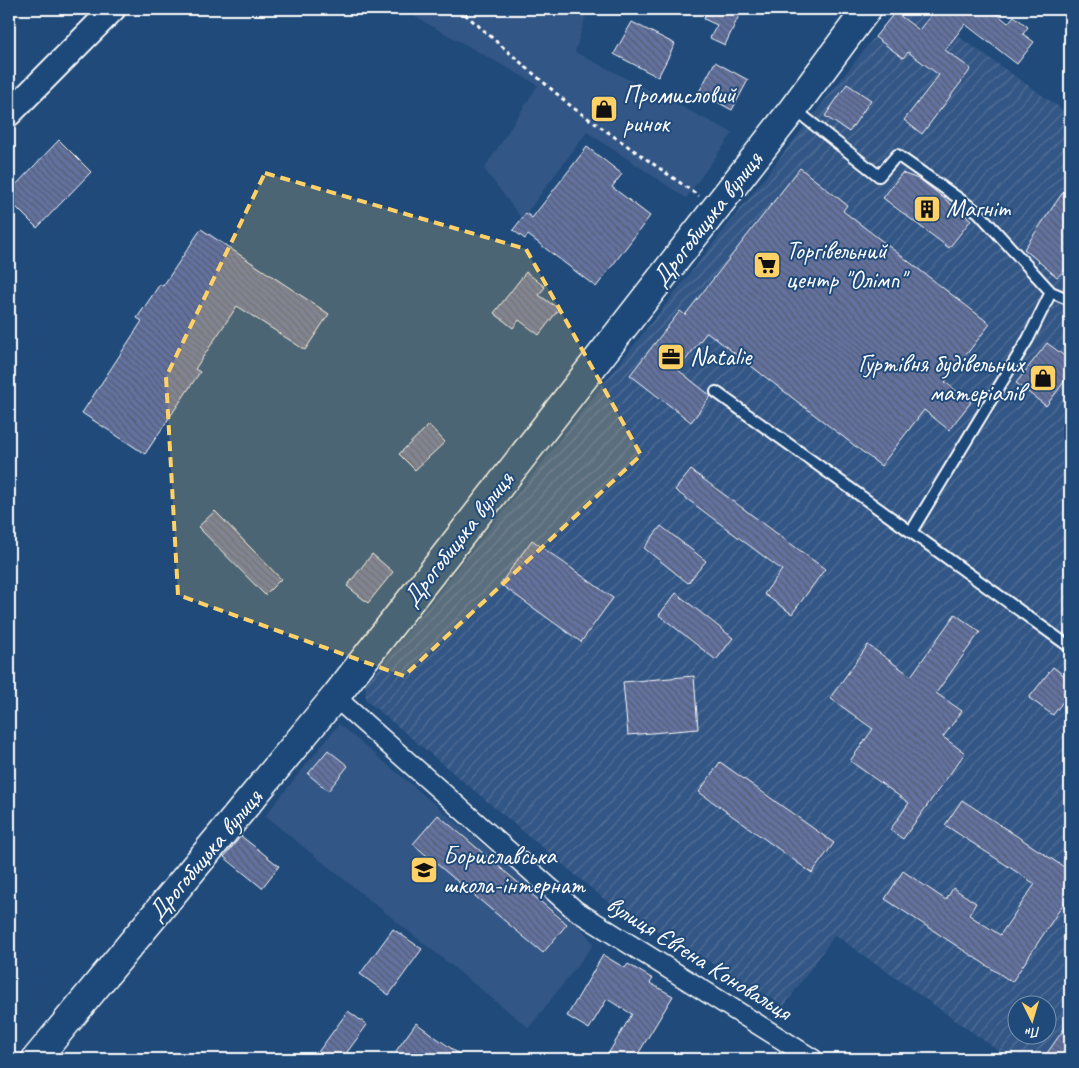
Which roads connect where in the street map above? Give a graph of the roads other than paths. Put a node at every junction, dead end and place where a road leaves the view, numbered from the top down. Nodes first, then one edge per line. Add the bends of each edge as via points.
1 (113, 9) edge
2 (867, 9) edge
3 (793, 109) junction
4 (9, 114) edge
5 (1051, 292) junction
6 (1070, 300) edge
7 (716, 392) dead end
8 (911, 532) junction
9 (1070, 647) edge
10 (335, 697) junction
11 (36, 1059) edge
12 (813, 1059) edge

1 - 4 street
2 - 3 main road, Дрогобицька вулиця
3 - 5 lane via 879,176 897,155 978,212
3 - 10 main road, Дрогобицька вулиця
5 - 6 lane
5 - 8 lane via 1028,339
7 - 8 lane
8 - 9 lane
10 - 11 main road, Дрогобицька вулиця
10 - 12 street, вулиця Євгена Коновальця via 575,910

